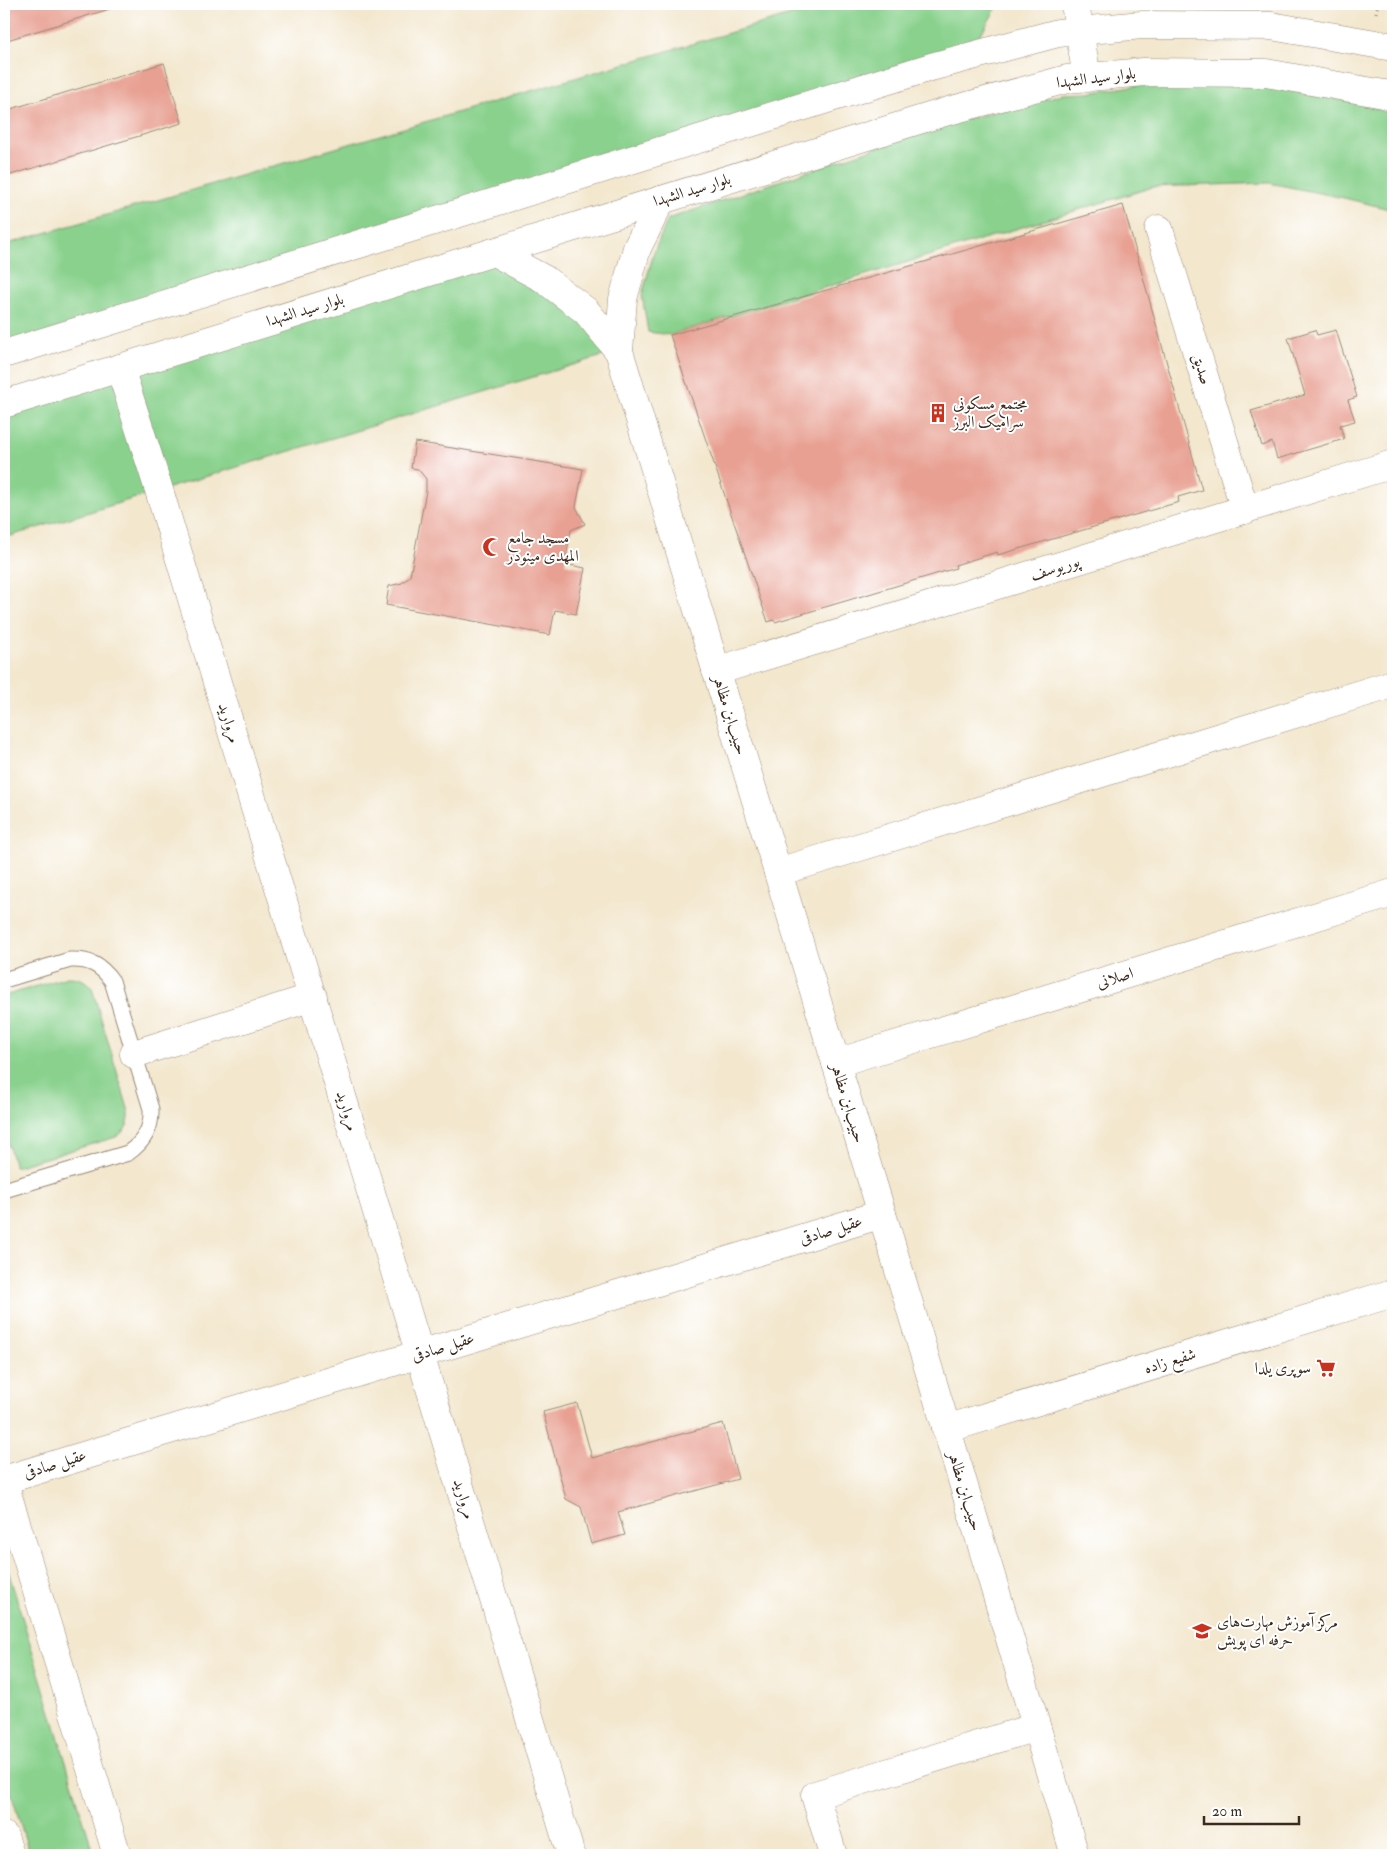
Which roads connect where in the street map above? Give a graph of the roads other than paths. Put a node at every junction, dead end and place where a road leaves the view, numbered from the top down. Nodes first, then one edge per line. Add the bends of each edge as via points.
1 (1075, 4) edge
2 (1079, 31) junction
3 (1393, 47) edge
4 (1087, 78) junction
5 (1393, 97) edge
6 (661, 200) junction
7 (1159, 229) dead end
8 (494, 252) junction
9 (618, 351) junction
10 (4, 354) edge
11 (120, 368) junction
12 (4, 404) edge
13 (1393, 464) edge
14 (1245, 510) junction
15 (716, 671) junction
16 (1393, 684) edge
17 (778, 872) junction
18 (1393, 893) edge
19 (4, 980) edge
20 (312, 997) junction
21 (134, 1054) junction
22 (836, 1063) junction
23 (4, 1190) edge
24 (882, 1214) junction
25 (1393, 1293) edge
26 (421, 1354) junction
27 (946, 1428) junction
28 (4, 1482) edge
29 (1036, 1727) junction
30 (4, 1836) edge
31 (10, 1855) edge
32 (116, 1855) edge
33 (571, 1855) edge
34 (833, 1855) edge
35 (1075, 1855) edge

1 - 2 street
2 - 3 street via 1142,25 1270,26
2 - 4 street
2 - 10 street via 1058,33 931,67
4 - 5 street, بلوار سید الشهدا via 1144,72 1266,73
4 - 6 street, بلوار سید الشهدا via 1067,79 945,112
6 - 8 street, بلوار سید الشهدا
6 - 9 street via 637,248 623,299
7 - 14 street, صدیق
8 - 9 street via 544,279 586,311
8 - 11 street, بلوار سید الشهدا
9 - 15 street, حبیب‌ابن مظاهر
11 - 12 street, بلوار سید الشهدا
11 - 20 street, مروارید
13 - 14 street, پوریوسف
14 - 15 street, پوریوسف
15 - 17 street, حبیب‌ابن مظاهر
16 - 17 street
17 - 22 street, حبیب‌ابن مظاهر
18 - 22 street, اصلانی
19 - 21 lane via 70,960 80,959 99,966 112,981
20 - 21 street
20 - 26 street, مروارید
21 - 23 lane via 152,1120 137,1147 128,1153
22 - 24 street, حبیب‌ابن مظاهر
24 - 26 street, عقیل صادقی
24 - 27 street, حبیب‌ابن مظاهر
25 - 27 street, شفیع زاده
26 - 28 street, عقیل صادقی
26 - 33 street, مروارید
27 - 29 street, حبیب‌ابن مظاهر
28 - 32 street
29 - 34 street via 814,1796
29 - 35 street, حبیب‌ابن مظاهر
30 - 31 street

